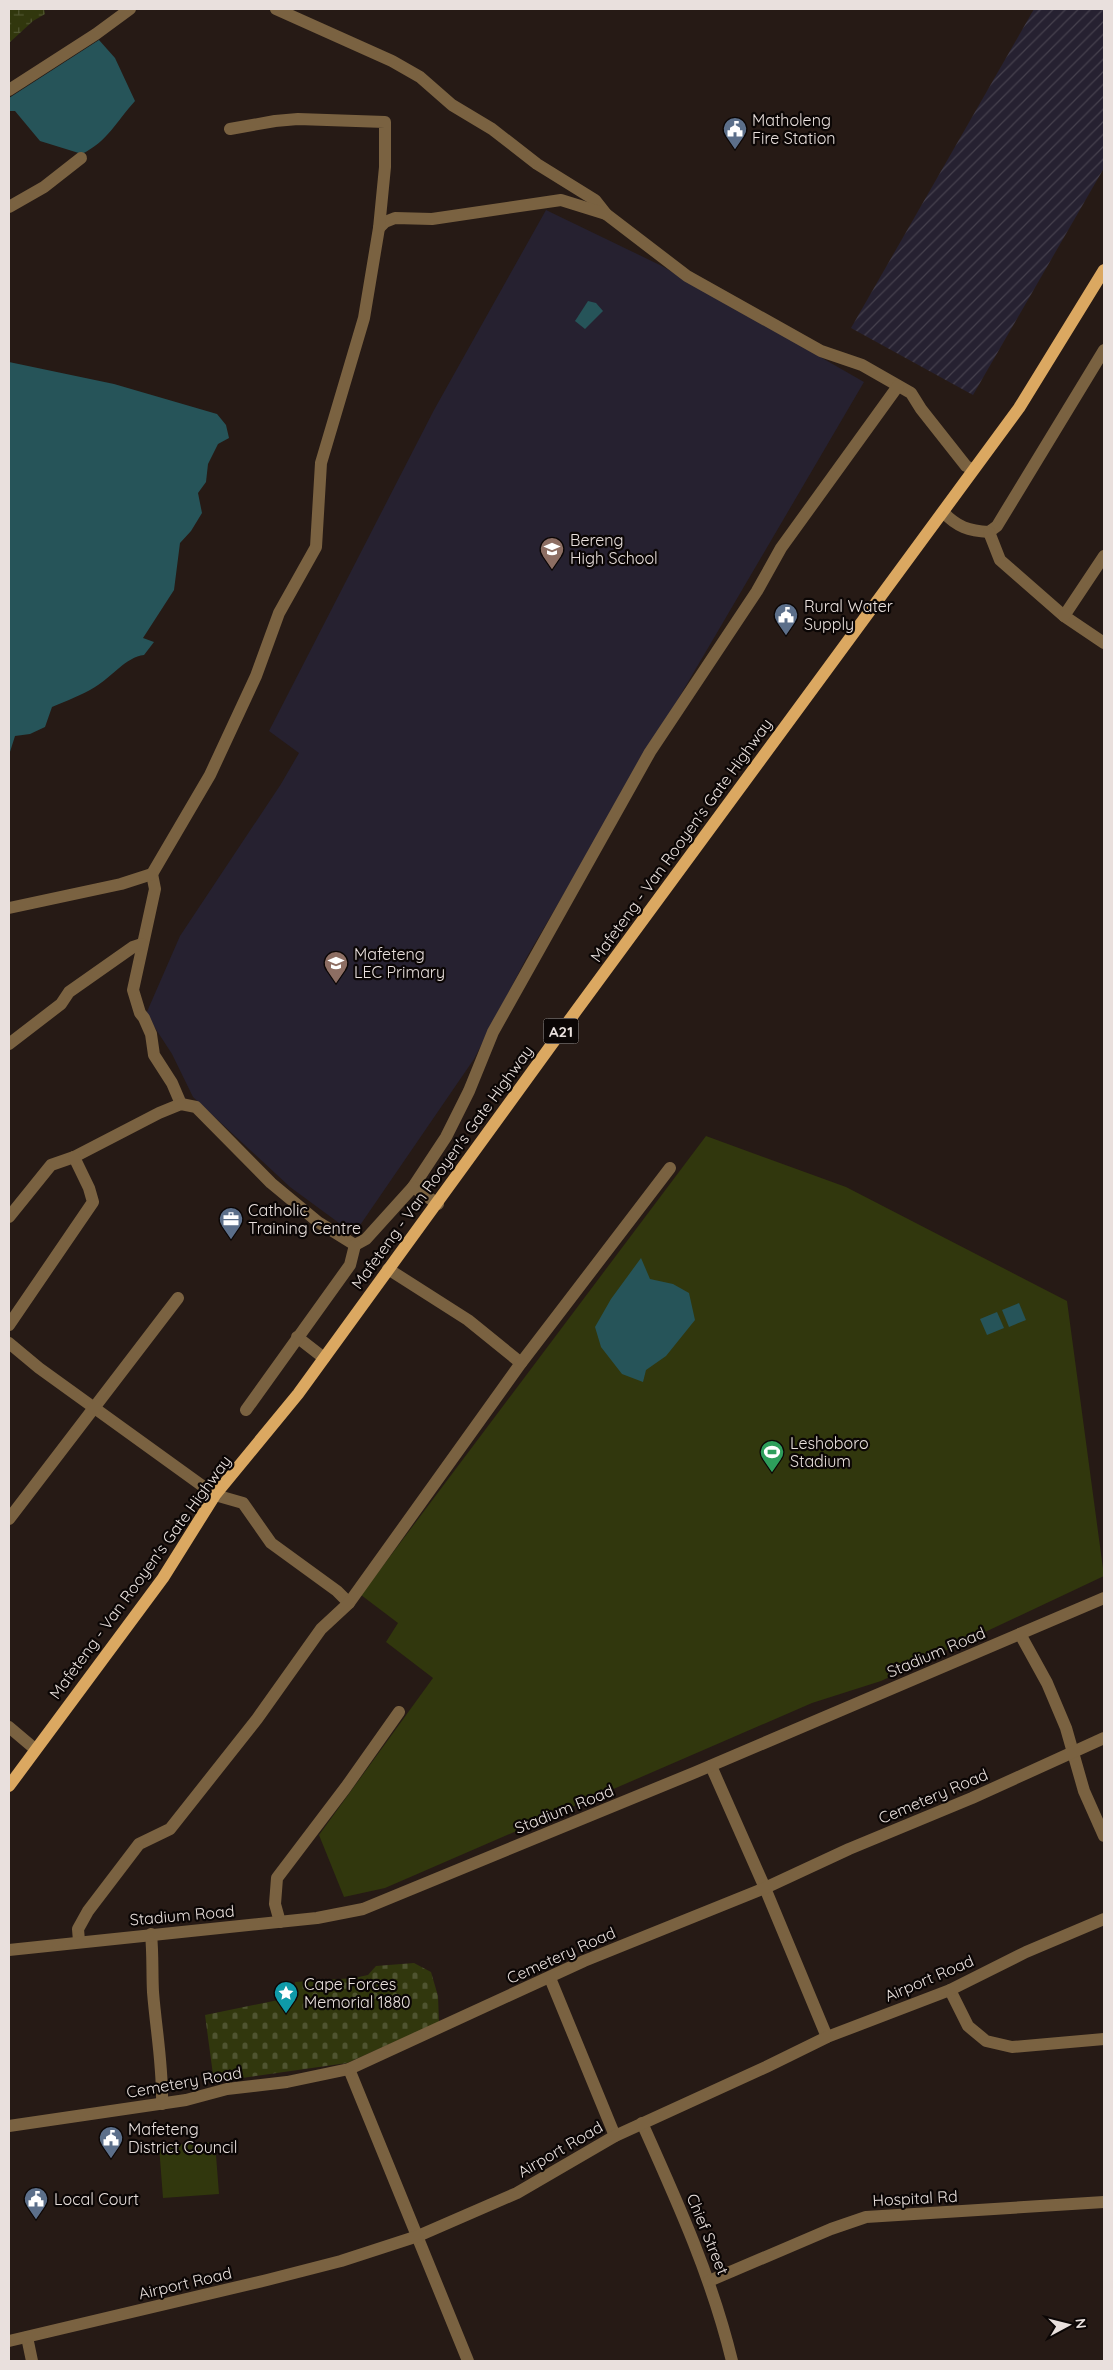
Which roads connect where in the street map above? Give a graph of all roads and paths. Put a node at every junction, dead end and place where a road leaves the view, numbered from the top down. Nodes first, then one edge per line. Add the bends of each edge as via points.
1 (130, 9) edge
2 (276, 9) edge
3 (9, 90) edge
4 (230, 129) dead end
5 (81, 158) dead end
6 (9, 207) edge
7 (606, 214) junction
8 (379, 228) junction
9 (1104, 270) edge
10 (1104, 350) edge
11 (898, 386) junction
12 (972, 469) junction
13 (943, 512) junction
14 (989, 532) junction
15 (1104, 556) edge
16 (1064, 616) junction
17 (1104, 643) edge
18 (152, 874) junction
19 (9, 908) edge
20 (142, 944) junction
21 (9, 1044) edge
22 (181, 1104) junction
23 (74, 1157) junction
24 (670, 1168) dead end
25 (413, 1187) junction
26 (438, 1204) junction
27 (9, 1217) edge
28 (355, 1245) junction
29 (388, 1269) junction
30 (178, 1298) dead end
31 (9, 1325) edge
32 (297, 1337) junction
33 (9, 1343) edge
34 (324, 1358) junction
35 (521, 1363) junction
36 (95, 1408) junction
37 (246, 1410) dead end
38 (215, 1495) junction
39 (9, 1519) edge
40 (1104, 1598) edge
41 (349, 1603) junction
42 (1020, 1634) junction
43 (399, 1712) dead end
44 (9, 1727) edge
45 (1104, 1738) edge
46 (35, 1749) junction
47 (1074, 1751) junction
48 (711, 1766) junction
49 (9, 1786) edge
50 (1104, 1836) edge
51 (765, 1888) junction
52 (1104, 1919) edge
53 (280, 1922) junction
54 (151, 1934) junction
55 (79, 1941) junction
56 (9, 1950) edge
57 (550, 1978) junction
58 (950, 1990) junction
59 (827, 2037) junction
60 (1104, 2039) edge
61 (350, 2069) junction
62 (162, 2104) junction
63 (642, 2123) junction
64 (9, 2126) edge
65 (615, 2136) junction
66 (1104, 2202) edge
67 (418, 2236) junction
68 (709, 2281) junction
69 (27, 2337) junction
70 (9, 2341) edge
71 (32, 2361) edge
72 (468, 2361) edge
73 (732, 2361) edge

1 - 3 street
2 - 7 street via 392,61 420,77 452,105 595,200
4 - 8 street via 298,119 385,122
5 - 6 street via 44,187
7 - 8 street via 561,200 432,219 395,218
7 - 11 street via 687,276 821,351 862,365
8 - 18 street via 364,318 321,463 316,547 279,613 256,676 210,775
9 - 12 main road, Mafeteng - Van Rooyen's Gate Highway / A21 via 1018,408
10 - 14 street via 1024,485 997,526
11 - 12 street via 911,393 966,466
11 - 25 street via 781,548 752,598 650,752 493,1032 446,1137
12 - 13 main road, Mafeteng - Van Rooyen's Gate Highway / A21
13 - 14 street via 954,524 970,531
13 - 26 main road, Mafeteng - Van Rooyen's Gate Highway / A21
14 - 16 street via 1000,560
15 - 16 street
16 - 17 street
18 - 19 street via 121,884
18 - 20 street via 155,889
20 - 21 street via 69,992 61,1004
20 - 22 street via 133,990 151,1034 154,1055
22 - 23 street
22 - 28 street via 196,1107 271,1183 318,1222
23 - 27 street via 51,1165
23 - 31 street via 90,1188 93,1202
24 - 35 street
25 - 26 street
25 - 28 street via 366,1239
26 - 29 main road, Mafeteng - Van Rooyen's Gate Highway / A21
28 - 32 street via 350,1265
29 - 34 main road, Mafeteng - Van Rooyen's Gate Highway / A21
29 - 35 street via 468,1320
30 - 36 street
32 - 34 street
32 - 37 street
33 - 36 street
34 - 38 main road, Mafeteng - Van Rooyen's Gate Highway / A21
35 - 41 street
36 - 38 street
36 - 39 street
38 - 41 street via 243,1503 271,1543
38 - 46 main road, Mafeteng - Van Rooyen's Gate Highway / A21 via 163,1578
40 - 42 street, Stadium Road
41 - 55 street via 321,1629 257,1719 170,1829 139,1844 88,1911 78,1929
42 - 47 street via 1047,1682
42 - 48 street, Stadium Road
43 - 53 street via 277,1878 275,1904
44 - 46 street
45 - 47 street, Cemetery Road
46 - 49 main road, Mafeteng - Van Rooyen's Gate Highway / A21
47 - 50 street via 1084,1791
47 - 51 street, Cemetery Road
48 - 51 street
48 - 53 street, Stadium Road via 363,1909
51 - 57 street, Cemetery Road via 584,1961
51 - 59 street
52 - 58 street, Airport Road via 1026,1952
53 - 54 street, Stadium Road
54 - 55 street, Stadium Road
54 - 62 street
55 - 56 street, Stadium Road
57 - 61 street, Cemetery Road
57 - 65 street
58 - 59 street, Airport Road
58 - 60 street via 968,2026 986,2041 1012,2047
59 - 63 street, Airport Road
61 - 62 street, Cemetery Road
61 - 67 street
62 - 64 street, Cemetery Road
63 - 65 street, Airport Road
63 - 68 street, Chief Street
65 - 67 street, Airport Road via 517,2193
66 - 68 street, Hospital Rd via 866,2216
67 - 69 street, Airport Road via 342,2261
67 - 72 street
68 - 73 street, Chief Street
69 - 70 street, Airport Road
69 - 71 street

